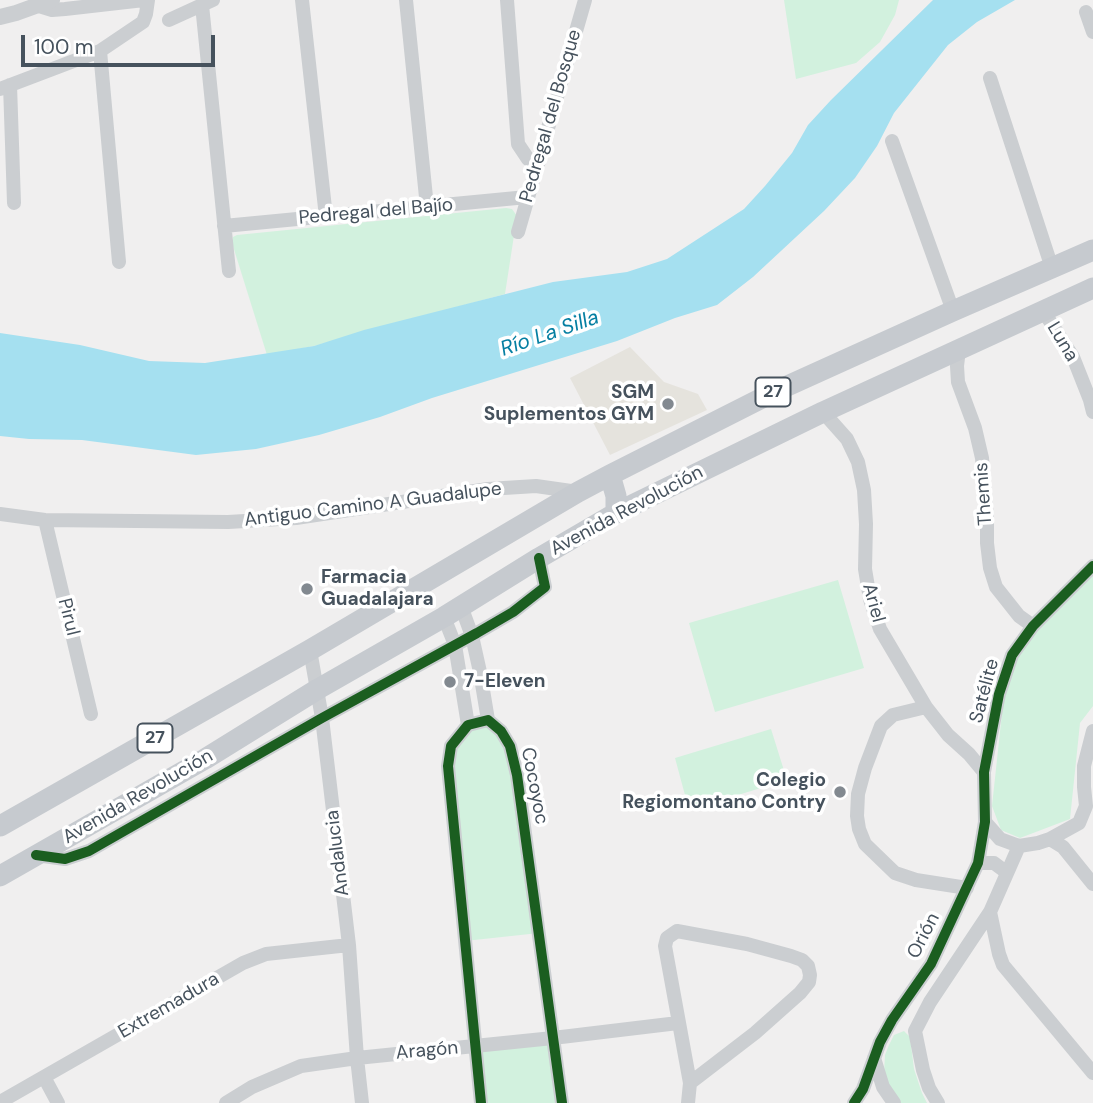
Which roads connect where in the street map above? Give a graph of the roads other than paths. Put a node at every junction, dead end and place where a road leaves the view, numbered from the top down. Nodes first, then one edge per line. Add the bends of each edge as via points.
1 (146, 0) edge
2 (302, 0) edge
3 (406, 0) edge
4 (507, 0) edge
5 (585, 0) edge
6 (45, 3) edge
7 (208, 3) edge
8 (1086, 12) dead end
9 (0, 17) edge
10 (169, 20) dead end
11 (1093, 32) edge
12 (100, 51) junction
13 (990, 78) dead end
14 (5, 87) edge
15 (892, 141) dead end
16 (538, 162) junction
17 (527, 197) junction
18 (14, 203) dead end
19 (427, 207) junction
20 (326, 217) junction
21 (224, 226) junction
22 (518, 232) dead end
23 (1093, 250) edge
24 (119, 262) dead end
25 (1052, 268) junction
26 (229, 271) dead end
27 (1093, 288) edge
28 (953, 311) junction
29 (1044, 312) junction
30 (959, 350) junction
31 (823, 412) junction
32 (1093, 412) edge
33 (610, 475) junction
34 (578, 492) junction
35 (616, 513) junction
36 (0, 514) edge
37 (44, 520) junction
38 (539, 558) junction
39 (1093, 566) edge
40 (452, 611) junction
41 (1033, 626) junction
42 (472, 636) junction
43 (455, 645) junction
44 (310, 650) junction
45 (318, 689) junction
46 (926, 707) junction
47 (91, 714) dead end
48 (322, 718) junction
49 (488, 720) junction
50 (468, 724) junction
51 (1093, 731) edge
52 (984, 772) junction
53 (1086, 806) junction
54 (985, 822) junction
55 (1093, 822) edge
56 (0, 826) edge
57 (1050, 839) junction
58 (1019, 846) junction
59 (37, 855) junction
60 (978, 863) junction
61 (1006, 872) junction
62 (0, 876) edge
63 (1093, 884) edge
64 (967, 888) junction
65 (990, 912) junction
66 (349, 945) junction
67 (892, 1020) junction
68 (678, 1023) junction
69 (915, 1031) junction
70 (554, 1038) junction
71 (475, 1046) junction
72 (874, 1056) junction
73 (357, 1058) junction
74 (1093, 1073) edge
75 (44, 1077) junction
76 (690, 1083) junction
77 (253, 1087) junction
78 (0, 1102) edge
79 (58, 1103) edge
80 (226, 1103) edge
81 (255, 1103) edge
82 (362, 1103) edge
83 (481, 1103) edge
84 (562, 1103) edge
85 (688, 1103) edge
86 (855, 1103) edge
87 (894, 1103) edge
88 (938, 1103) edge

1 - 6 street via 52,10
1 - 12 street via 143,22
2 - 20 street
3 - 19 street
4 - 16 street via 518,144 528,159
5 - 16 street, Pedregal del Bosque
6 - 9 street
7 - 10 street
7 - 21 street
8 - 11 street
12 - 14 street
12 - 24 street
13 - 25 street
14 - 18 street
15 - 28 street
16 - 17 street, Pedregal del Bosque
17 - 19 street, Pedregal del Bajío
17 - 22 street, Pedregal del Bosque
19 - 20 street, Pedregal del Bajío
20 - 21 street, Pedregal del Bajío
21 - 26 street
23 - 25 main road, Avenida Revolución / 27
25 - 28 main road, Avenida Revolución / 27
27 - 29 main road, Avenida Revolución / 27
28 - 33 main road, Avenida Revolución / 27 via 774,392
29 - 30 main road, Avenida Revolución / 27
29 - 32 street, Luna via 1073,356
30 - 31 main road, Avenida Revolución / 27
30 - 41 street, Themis via 958,382 982,458 990,568 996,587
31 - 35 main road, Avenida Revolución / 27
31 - 46 street, Ariel via 847,439 858,462 864,490 865,569 880,629
33 - 34 main road, Avenida Revolución / 27
33 - 35 main road
34 - 37 street, Antiguo Camino A Guadalupe via 536,486 488,489 296,518 228,522
34 - 44 main road, Avenida Revolución / 27
35 - 38 main road, Avenida Revolución / 27
36 - 37 street, Antiguo Camino A Guadalupe
37 - 47 street, Pirul
38 - 40 main road, Avenida Revolución / 27
38 - 42 street via 545,587
39 - 41 street, Satélite
40 - 42 street, Cocoyoc
40 - 43 street
40 - 45 main road, Avenida Revolución / 27
41 - 52 street, Satélite via 1012,655 999,694
42 - 43 street
42 - 49 street, Cocoyoc
43 - 48 street
43 - 50 street
44 - 45 street, Andalucia
44 - 56 main road, Avenida Revolución / 27
45 - 48 street, Andalucia
45 - 59 main road, Avenida Revolución / 27
46 - 52 street, Ariel
46 - 64 street via 893,715 881,726 858,794 859,829 865,844 895,873
48 - 59 street via 89,851 65,859
48 - 66 street, Andalucia
49 - 50 street
49 - 70 street, Cocoyoc via 510,746 517,775
50 - 71 street via 450,746 447,766
51 - 53 street via 1084,766
52 - 54 street, Orión
53 - 55 street
53 - 57 street via 1079,822
54 - 58 street via 1000,839
54 - 60 street, Orión
57 - 58 street
57 - 63 street via 1063,847
58 - 61 street, Orión
59 - 62 main road, Avenida Revolución / 27
60 - 61 street via 994,863
60 - 64 street, Orión
61 - 65 street, Orión
64 - 67 street, Orión via 931,964
65 - 69 street, Orión
65 - 74 street via 1003,965
66 - 73 street, Andalucia
66 - 75 street, Extremadura via 266,954 243,963
67 - 69 street
67 - 72 street, Orión
68 - 70 street, Aragón
68 - 76 street
68 - 76 street via 665,946 677,931 767,948 808,966 808,982 800,993
69 - 88 street via 923,1070
70 - 71 street, Aragón
70 - 84 street, Cocoyoc
71 - 73 street, Aragón
71 - 83 street
72 - 86 street, Orión
72 - 87 street via 883,1087
73 - 77 street, Aragón via 301,1066
73 - 82 street, Andalucia
75 - 78 street, Extremadura
75 - 79 street
76 - 85 street
77 - 80 street, Aragón
77 - 81 street

